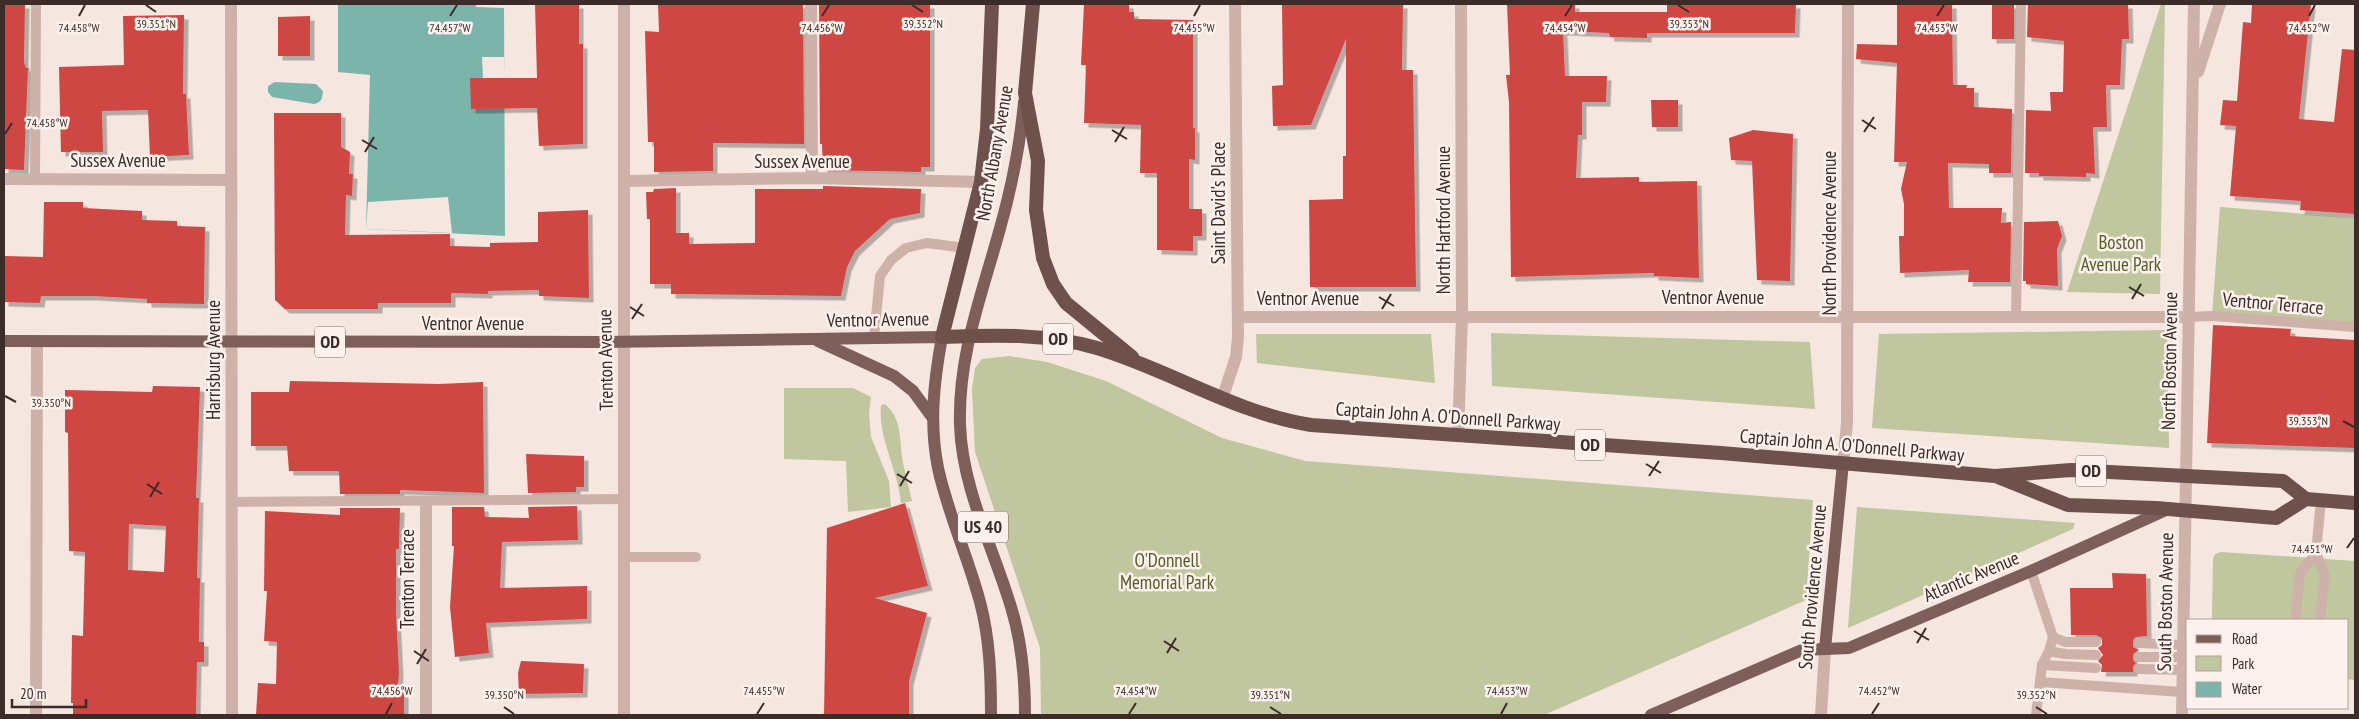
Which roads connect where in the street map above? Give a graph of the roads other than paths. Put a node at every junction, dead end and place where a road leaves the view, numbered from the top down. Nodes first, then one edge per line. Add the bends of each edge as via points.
1 (36, 4) edge
2 (231, 4) edge
3 (624, 4) edge
4 (811, 4) edge
5 (992, 4) edge
6 (1033, 4) edge
7 (1235, 4) edge
8 (1461, 4) edge
9 (1848, 4) edge
10 (2022, 4) edge
11 (2194, 4) edge
12 (2220, 4) edge
13 (2194, 83) junction
14 (1025, 93) junction
15 (812, 178) junction
16 (4, 179) edge
17 (35, 179) junction
18 (231, 180) junction
19 (624, 181) junction
20 (980, 182) junction
21 (965, 248) junction
22 (1462, 316) junction
23 (1848, 316) junction
24 (2016, 316) junction
25 (1238, 317) junction
26 (2187, 317) junction
27 (2355, 327) edge
28 (942, 336) junction
29 (970, 336) junction
30 (874, 337) junction
31 (813, 339) junction
32 (4, 341) edge
33 (37, 341) junction
34 (624, 341) junction
35 (231, 342) junction
36 (1142, 365) junction
37 (1222, 399) junction
38 (932, 417) junction
39 (1458, 436) junction
40 (1842, 463) junction
41 (1996, 476) junction
42 (2186, 476) junction
43 (2185, 490) joint
44 (625, 499) junction
45 (2306, 499) junction
46 (2321, 500) junction
47 (232, 502) junction
48 (426, 502) junction
49 (2355, 503) edge
50 (2168, 509) junction
51 (2185, 510) junction
52 (2316, 553) junction
53 (625, 557) junction
54 (696, 557) dead end
55 (2031, 571) junction
56 (2296, 619) edge
57 (2320, 619) edge
58 (2186, 627) edge
59 (2053, 637) junction
60 (2096, 642) dead end
61 (2139, 643) dead end
62 (1825, 648) junction
63 (2049, 651) junction
64 (2183, 651) junction
65 (2096, 655) dead end
66 (2139, 656) dead end
67 (2042, 664) junction
68 (2096, 668) dead end
69 (2139, 668) dead end
70 (2183, 670) junction
71 (2040, 682) junction
72 (2182, 692) junction
73 (36, 715) edge
74 (232, 715) edge
75 (426, 715) edge
76 (624, 715) edge
77 (991, 715) edge
78 (1025, 715) edge
79 (1651, 715) edge
80 (1821, 715) edge
81 (2036, 715) edge
82 (2182, 715) edge

1 - 17 lane
2 - 18 street, Harrisburg Avenue
3 - 19 street, Trenton Avenue
4 - 15 street
5 - 20 highway, North Albany Avenue / US 40 via 987,129
6 - 14 highway, North Albany Avenue / US 40
7 - 25 street, Saint David's Place
8 - 22 street, North Hartford Avenue
9 - 23 street, North Providence Avenue
10 - 24 lane
11 - 13 street, North Boston Avenue
12 - 13 street, North Boston Avenue
13 - 26 street, North Boston Avenue
14 - 29 main road, North Albany Avenue / US 40 via 1010,192
14 - 36 highway via 1038,162 1036,210 1040,244 1053,284 1076,312
15 - 19 street, Sussex Avenue
15 - 20 street, Sussex Avenue
16 - 17 street, Sussex Avenue
17 - 18 street, Sussex Avenue
18 - 35 street, Harrisburg Avenue
19 - 34 street, Trenton Avenue
20 - 21 highway, North Albany Avenue / US 40
21 - 28 highway, North Albany Avenue / US 40
21 - 30 lane via 927,242 906,248 891,260 880,276
22 - 23 street, Ventnor Avenue
22 - 25 street, Ventnor Avenue
22 - 39 street, North Hartford Avenue
23 - 24 street, Ventnor Avenue
23 - 40 street, North Providence Avenue via 1847,423
24 - 26 street, Ventnor Avenue
25 - 37 street, Saint David's Place via 1236,357
26 - 27 lane, Ventnor Terrace
26 - 42 street, North Boston Avenue
28 - 29 highway, Captain John A. O'Donnell Parkway / OD
28 - 30 main road, Ventnor Avenue / OD
28 - 38 main road, US 40
29 - 36 highway, Captain John A. O'Donnell Parkway / OD via 1057,338 1098,348
29 - 78 main road, US 40 via 962,371 960,401 963,452 976,504 1017,628 1024,674
30 - 31 main road, Ventnor Avenue / OD
31 - 34 main road, Ventnor Avenue / OD
31 - 38 main road via 894,376 913,391
32 - 33 main road, Ventnor Avenue / OD
33 - 35 main road, Ventnor Avenue / OD
33 - 73 street
34 - 35 main road, Ventnor Avenue / OD
34 - 44 street, Trenton Avenue
35 - 47 street, Harrisburg Avenue
36 - 37 highway, Captain John A. O'Donnell Parkway / OD
37 - 39 highway, Captain John A. O'Donnell Parkway / OD via 1268,416 1304,424
38 - 77 main road, US 40 via 938,468 980,603 990,670
39 - 40 highway, Captain John A. O'Donnell Parkway / OD
40 - 41 highway, Captain John A. O'Donnell Parkway / OD
40 - 62 main road, South Providence Avenue
41 - 42 highway, Captain John A. O'Donnell Parkway / OD via 2071,470
41 - 50 highway, Captain John A. O'Donnell Parkway / OD via 2068,505
42 - 43 street, North Boston Avenue
42 - 45 highway, OD via 2283,481
43 - 51 street, South Boston Avenue
44 - 48 lane
44 - 53 street, Trenton Avenue
45 - 46 highway
45 - 51 highway, Atlantic Avenue via 2276,518
46 - 49 highway
46 - 52 lane
47 - 48 lane
47 - 74 street, Harrisburg Avenue
48 - 75 street, Trenton Terrace
50 - 51 highway, Atlantic Avenue
50 - 55 main road, Atlantic Avenue
51 - 58 street, South Boston Avenue
52 - 56 lane via 2300,573
52 - 57 lane via 2325,575
53 - 54 lane
53 - 76 street, Trenton Avenue
55 - 59 lane
55 - 62 main road, Atlantic Avenue via 1849,648
58 - 64 street, South Boston Avenue
59 - 60 lane via 2065,642
59 - 63 lane
61 - 64 lane
62 - 79 main road, Atlantic Avenue via 1802,650
62 - 80 street, South Providence Avenue
63 - 65 lane
63 - 67 lane
64 - 66 lane
64 - 70 street, South Boston Avenue
67 - 68 lane
67 - 71 lane
69 - 70 lane
70 - 72 street, South Boston Avenue
71 - 72 lane
71 - 81 lane
72 - 82 street, South Boston Avenue

